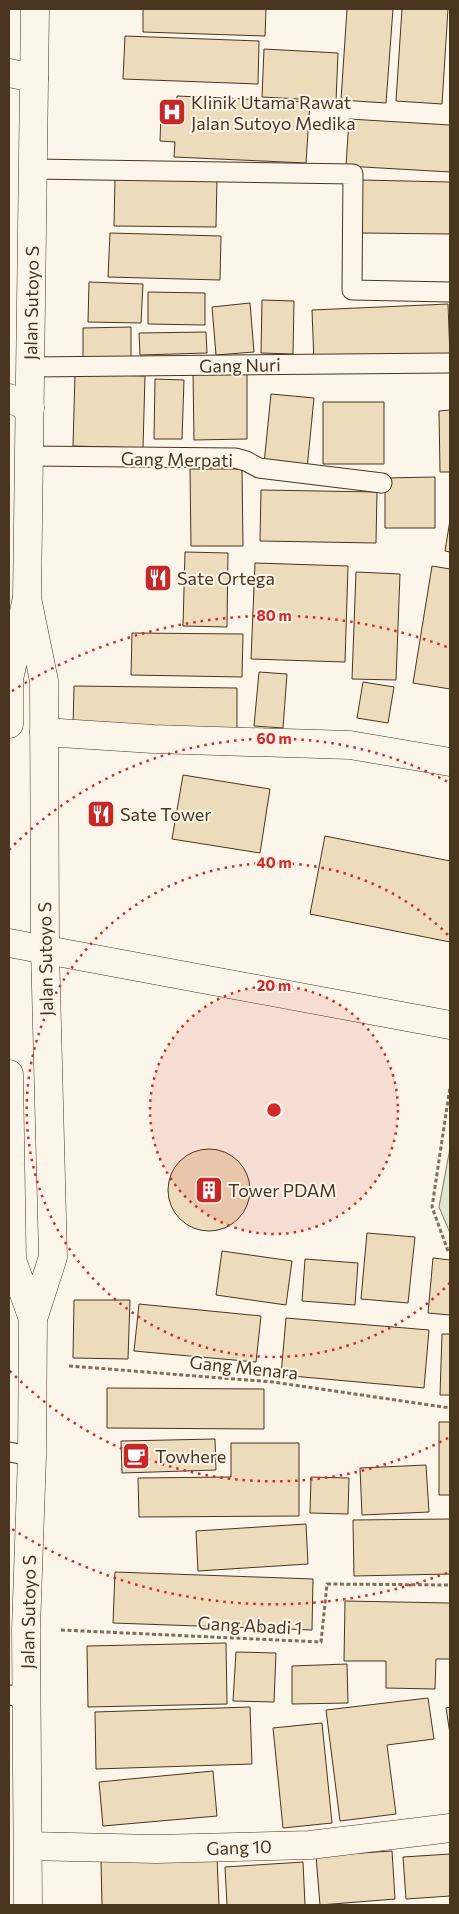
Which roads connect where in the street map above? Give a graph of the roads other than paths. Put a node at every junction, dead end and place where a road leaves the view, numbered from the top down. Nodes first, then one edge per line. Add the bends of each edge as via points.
1 (35, 9) edge
2 (21, 75) edge
3 (33, 169) junction
4 (450, 292) edge
5 (450, 363) edge
6 (30, 367) junction
7 (19, 403) edge
8 (29, 456) junction
9 (382, 483) dead end
10 (27, 598) junction
11 (9, 724) edge
12 (44, 732) junction
13 (450, 762) edge
14 (9, 943) edge
15 (44, 949) junction
16 (450, 1025) edge
17 (9, 1074) edge
18 (33, 1319) junction
19 (20, 1454) edge
20 (20, 1646) edge
21 (18, 1696) edge
22 (450, 1828) edge
23 (28, 1846) junction
24 (28, 1905) edge

1 - 2 main road, Jalan Sutoyo S
2 - 3 main road, Jalan Sutoyo S
3 - 4 lane via 353,174 352,290
3 - 6 main road, Jalan Sutoyo S
5 - 6 lane, Gang Nuri
6 - 7 main road, Jalan Sutoyo S
7 - 8 main road, Jalan Sutoyo S
8 - 9 lane, Gang Merpati via 235,458 259,468
8 - 10 main road, Jalan Sutoyo S
10 - 11 main road, Jalan Sutoyo S via 9,679
10 - 12 main road, Jalan Sutoyo S via 44,681
12 - 13 main road via 350,745
12 - 15 main road, Jalan Sutoyo S
14 - 15 main road
15 - 16 main road
15 - 18 main road, Jalan Sutoyo S via 53,1257
17 - 18 main road, Jalan Sutoyo S via 12,1260
18 - 19 main road, Jalan Sutoyo S via 33,1366
19 - 20 main road, Jalan Sutoyo S
20 - 21 main road, Jalan Sutoyo S
21 - 23 main road, Jalan Sutoyo S
22 - 23 main road, Gang 10 via 310,1844 156,1849
23 - 24 main road, Jalan Sutoyo S

